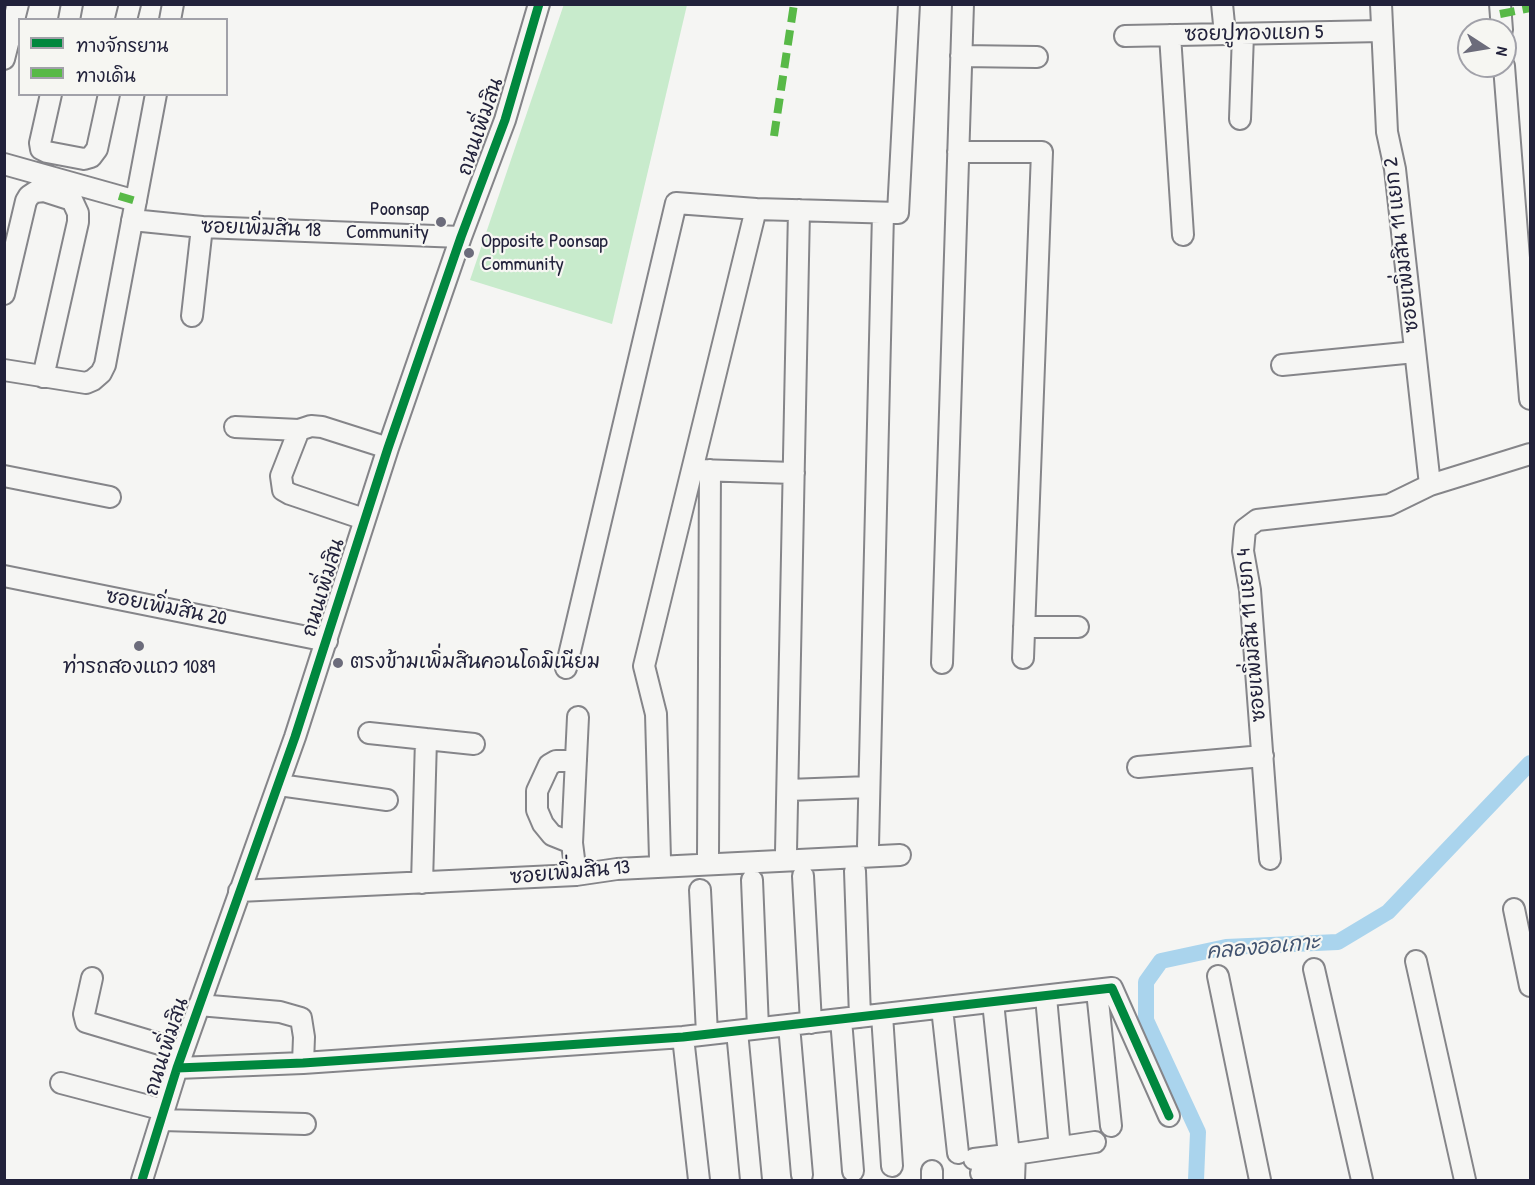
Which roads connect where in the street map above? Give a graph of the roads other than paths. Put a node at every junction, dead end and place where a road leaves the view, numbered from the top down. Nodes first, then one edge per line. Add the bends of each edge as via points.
1 (18, 4) edge
2 (539, 4) edge
3 (909, 4) edge
4 (963, 4) edge
5 (1222, 4) edge
6 (1381, 4) edge
7 (1382, 31) junction
8 (1234, 34) junction
9 (1170, 35) junction
10 (1125, 36) dead end
11 (961, 56) junction
12 (1037, 57) dead end
13 (4, 59) edge
14 (1505, 78) edge
15 (51, 96) edge
16 (109, 96) edge
17 (156, 96) edge
18 (1240, 119) dead end
19 (958, 152) junction
20 (84, 159) junction
21 (4, 164) edge
22 (75, 192) junction
23 (129, 206) junction
24 (756, 209) junction
25 (799, 210) junction
26 (883, 213) junction
27 (202, 227) junction
28 (1184, 235) dead end
29 (461, 237) junction
30 (1525, 251) edge
31 (4, 294) edge
32 (192, 316) dead end
33 (1414, 352) junction
34 (1282, 365) dead end
35 (4, 370) edge
36 (43, 377) junction
37 (1530, 399) edge
38 (235, 427) dead end
39 (299, 430) junction
40 (388, 448) junction
41 (1530, 454) edge
42 (701, 470) junction
43 (794, 473) junction
44 (4, 476) edge
45 (1430, 485) junction
46 (110, 497) dead end
47 (364, 519) junction
48 (4, 576) edge
49 (1024, 627) junction
50 (1078, 627) dead end
51 (327, 640) junction
52 (1023, 658) dead end
53 (942, 663) dead end
54 (566, 668) dead end
55 (578, 717) dead end
56 (369, 733) dead end
57 (426, 739) junction
58 (474, 744) dead end
59 (1263, 756) junction
60 (576, 761) junction
61 (1137, 767) dead end
62 (279, 785) junction
63 (869, 787) junction
64 (788, 790) junction
65 (387, 800) dead end
66 (572, 843) junction
67 (868, 846) dead end
68 (786, 852) dead end
69 (900, 855) dead end
70 (708, 856) dead end
71 (660, 859) dead end
72 (1270, 859) dead end
73 (855, 871) dead end
74 (576, 875) junction
75 (803, 876) dead end
76 (752, 880) dead end
77 (422, 883) junction
78 (700, 890) dead end
79 (239, 891) junction
80 (1514, 909) dead end
81 (1416, 961) dead end
82 (1314, 969) dead end
83 (1218, 976) dead end
84 (92, 978) dead end
85 (1530, 986) edge
86 (1097, 991) junction
87 (1046, 997) junction
88 (993, 1002) junction
89 (200, 1005) junction
90 (942, 1008) junction
91 (882, 1015) junction
92 (851, 1018) junction
93 (811, 1023) junction
94 (789, 1025) junction
95 (758, 1028) junction
96 (737, 1031) junction
97 (707, 1034) junction
98 (683, 1037) junction
99 (180, 1059) junction
100 (303, 1063) junction
101 (61, 1083) dead end
102 (163, 1115) junction
103 (1169, 1116) dead end
104 (305, 1124) dead end
105 (1111, 1126) dead end
106 (1059, 1138) dead end
107 (1095, 1142) dead end
108 (1013, 1163) edge
109 (892, 1166) dead end
110 (853, 1171) dead end
111 (802, 1175) dead end
112 (142, 1180) edge
113 (699, 1180) edge
114 (751, 1180) edge
115 (1260, 1180) edge
116 (1362, 1180) edge
117 (1465, 1180) edge

1 - 13 street
2 - 29 street, ถนนเพิ่มสิน via 505,120
3 - 26 street via 898,213
4 - 11 street
5 - 8 street
6 - 7 street, ซอยเพิ่มสิน 11 แยก 2
7 - 8 street, ซอยปูทองแยก 5
7 - 33 street, ซอยเพิ่มสิน 11 แยก 2 via 1387,132 1395,169
8 - 9 street, ซอยปูทองแยก 5
8 - 18 street
9 - 10 street, ซอยปูทองแยก 5
9 - 28 street
11 - 12 street
11 - 19 street
14 - 30 street
15 - 20 street via 41,149
16 - 20 street via 97,149 92,157
17 - 23 street
19 - 49 street via 1042,152
19 - 53 street
20 - 22 street
21 - 22 street
22 - 23 street, ซอยเพิ่มสิน 18
22 - 31 street via 44,191 29,196
22 - 36 street via 78,222
23 - 27 street, ซอยเพิ่มสิน 18
23 - 36 street via 101,373 86,383
24 - 25 street
24 - 42 street
24 - 54 street via 676,202
25 - 26 street
25 - 43 street
26 - 63 street
27 - 29 street, ซอยเพิ่มสิน 18
27 - 32 street
29 - 40 street, ถนนเพิ่มสิน
30 - 37 street
33 - 34 street
33 - 45 street, ซอยเพิ่มสิน 11 แยก 2
35 - 36 street
38 - 39 street
39 - 40 street via 322,427
39 - 47 street via 281,476 283,489
40 - 47 street, ถนนเพิ่มสิน
41 - 45 street, ซอยเพิ่มสิน 11 แยก 4
42 - 43 street
42 - 70 street
42 - 71 street via 644,666 656,714
43 - 64 street
44 - 46 street
45 - 59 street, ซอยเพิ่มสิน 11 แยก 4 via 1389,505 1257,520 1245,529 1243,551 1250,590
47 - 51 street, ถนนเพิ่มสิน
48 - 51 street, ซอยเพิ่มสิน 20
49 - 50 street
49 - 52 street
51 - 62 street, ถนนเพิ่มสิน
55 - 60 street
56 - 57 street
57 - 58 street
57 - 77 street
59 - 61 street
59 - 72 street, ซอยเพิ่มสิน 11 แยก 4
60 - 66 street
60 - 66 street via 549,765 537,790 537,810 543,824 552,835
62 - 65 street
62 - 79 street, ถนนเพิ่มสิน
63 - 64 street
63 - 67 street
64 - 68 street
66 - 74 street
69 - 74 street, ซอยเพิ่มสิน 13 via 618,869
73 - 92 street
74 - 77 street, ซอยเพิ่มสิน 13
75 - 93 street
76 - 95 street
77 - 79 street, ซอยเพิ่มสิน 13
78 - 97 street
79 - 89 street, ถนนเพิ่มสิน
80 - 85 street
81 - 117 street
82 - 116 street
83 - 115 street
84 - 99 street via 84,1014 86,1022
86 - 87 street
86 - 103 street via 1112,988
86 - 105 street
87 - 88 street
87 - 106 street
88 - 90 street
88 - 108 street
89 - 99 street, ถนนเพิ่มสิน
89 - 100 street via 280,1012 301,1018
90 - 91 street
90 - 108 street via 971,1162
91 - 92 street
91 - 109 street
92 - 93 street
92 - 110 street
93 - 94 street
94 - 95 street
94 - 111 street
95 - 96 street
96 - 97 street
96 - 114 street
97 - 98 street
98 - 100 street
98 - 113 street
99 - 100 street
99 - 102 street, ถนนเพิ่มสิน
101 - 102 street
102 - 104 street
102 - 112 street, ถนนเพิ่มสิน
107 - 108 street

